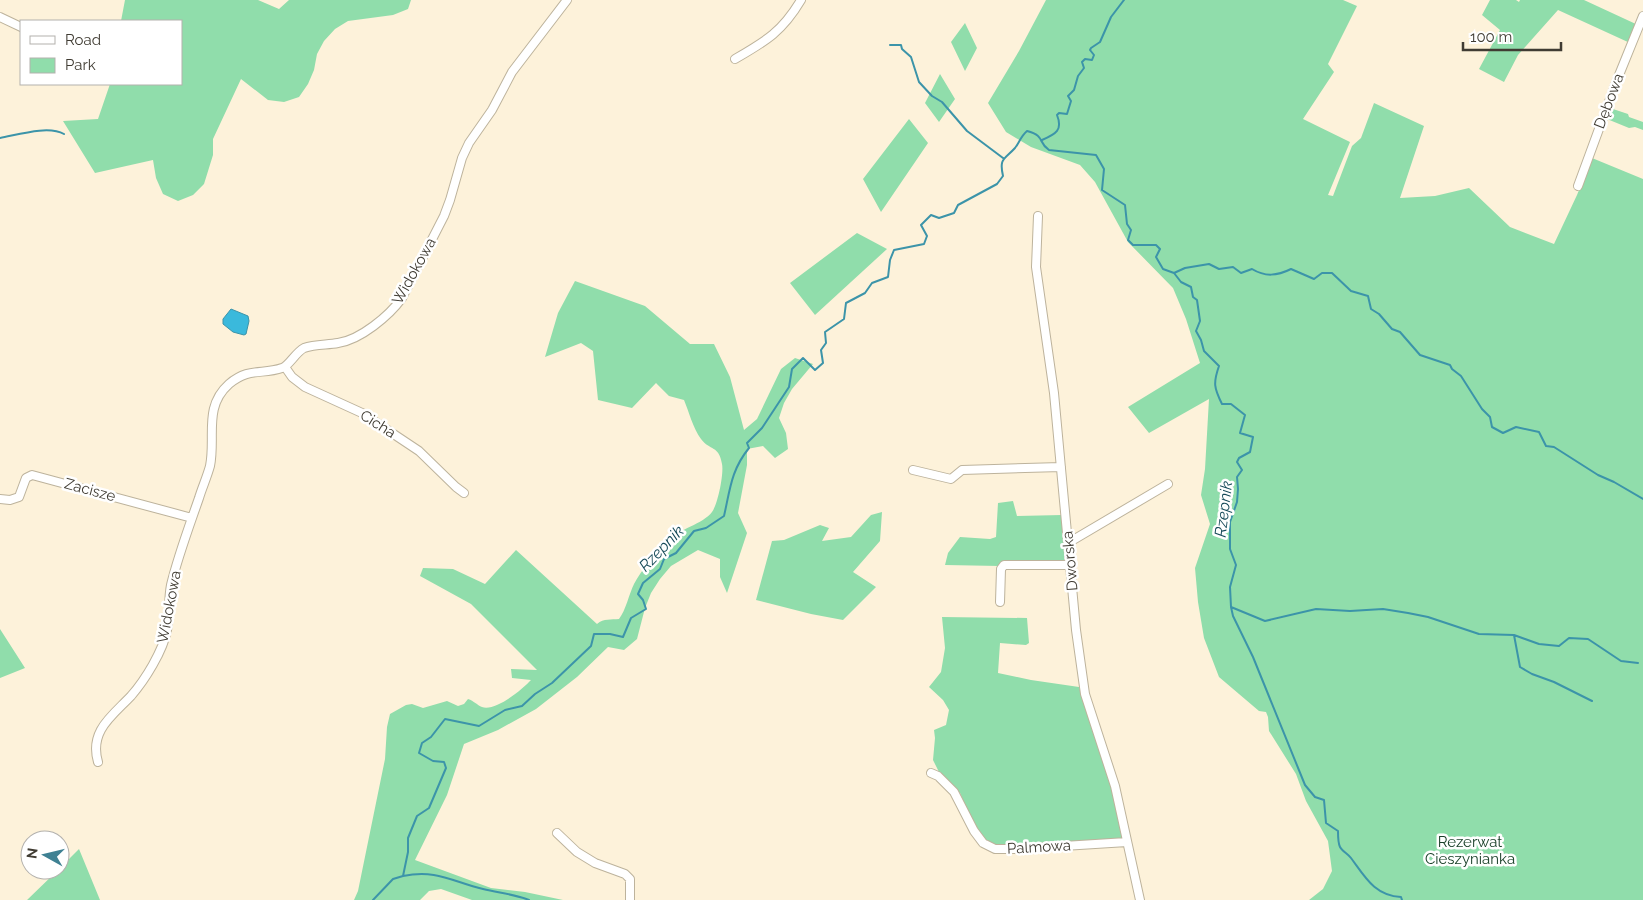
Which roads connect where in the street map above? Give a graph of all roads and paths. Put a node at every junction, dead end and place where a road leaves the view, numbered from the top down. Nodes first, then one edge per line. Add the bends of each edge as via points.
1 (567, 0) edge
2 (801, 0) edge
3 (1643, 16) edge
4 (0, 17) edge
5 (20, 27) edge
6 (735, 58) dead end
7 (1578, 186) dead end
8 (1038, 216) dead end
9 (285, 367) junction
10 (1061, 467) junction
11 (913, 470) dead end
12 (1168, 484) dead end
13 (464, 493) dead end
14 (0, 499) edge
15 (192, 518) junction
16 (1068, 543) junction
17 (1070, 566) junction
18 (1000, 602) dead end
19 (98, 762) dead end
20 (931, 773) dead end
21 (556, 833) dead end
22 (1126, 842) junction
23 (630, 900) edge
24 (1140, 900) edge

1 - 9 street, Widokowa via 512,72 492,110 469,143 444,216 395,308 353,338 302,349
2 - 6 street via 790,18 768,40
3 - 7 street, Dębowa
4 - 5 street
8 - 10 street, Dworska via 1036,267
9 - 13 street, Cicha via 305,386 362,413 412,446
9 - 15 street, Widokowa via 243,374 221,393 212,416 209,467
10 - 11 street via 962,470 951,479
10 - 16 street, Dworska
12 - 16 street
14 - 15 street, Zacisze via 19,497 26,478 32,475
15 - 19 street, Widokowa via 171,586 167,630 160,651 137,688 102,726 95,753
16 - 17 street, Dworska
17 - 18 street via 1004,564
17 - 22 street, Dworska via 1085,694 1115,786
20 - 22 street, Palmowa via 954,792 974,831 983,843 995,849
21 - 23 street via 576,852 625,874 630,879
22 - 24 street, Dworska

